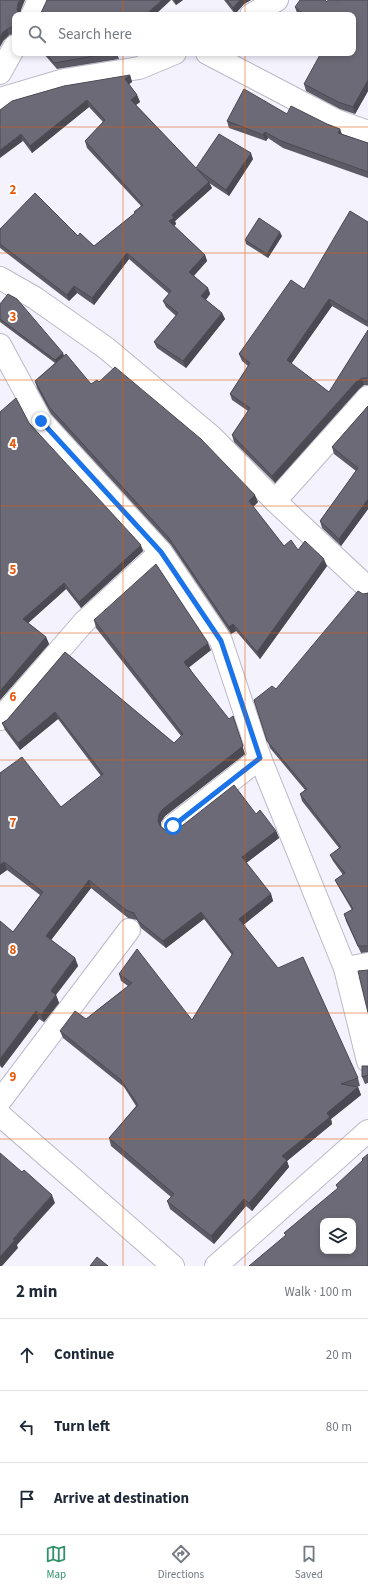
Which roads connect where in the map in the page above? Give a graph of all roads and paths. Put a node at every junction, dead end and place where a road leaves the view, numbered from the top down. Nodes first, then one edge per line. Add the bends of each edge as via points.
1 (39, 0) edge
2 (277, 0) edge
3 (33, 12) edge
4 (256, 12) edge
5 (12, 51) edge
6 (168, 56) edge
7 (213, 56) edge
8 (0, 73) edge
9 (0, 99) edge
10 (368, 132) edge
11 (0, 278) edge
12 (0, 345) edge
13 (368, 397) edge
14 (275, 501) junction
15 (161, 552) junction
16 (368, 588) edge
17 (0, 719) edge
18 (260, 758) junction
19 (173, 826) dead end
20 (128, 930) dead end
21 (368, 964) edge
22 (345, 968) junction
23 (368, 1061) edge
24 (0, 1101) edge
25 (0, 1115) edge
26 (368, 1131) edge
27 (173, 1266) edge
28 (216, 1266) edge

1 - 3 street
2 - 4 street
5 - 8 street
6 - 9 street via 139,68 64,80
7 - 10 street via 335,120
11 - 14 street via 35,298 106,348 212,436
12 - 15 street via 41,421
13 - 14 street
14 - 16 street
15 - 17 street via 84,622
15 - 18 street via 221,641
18 - 19 street
18 - 22 street
20 - 24 street
21 - 22 street
22 - 23 street
25 - 27 street
26 - 28 street

